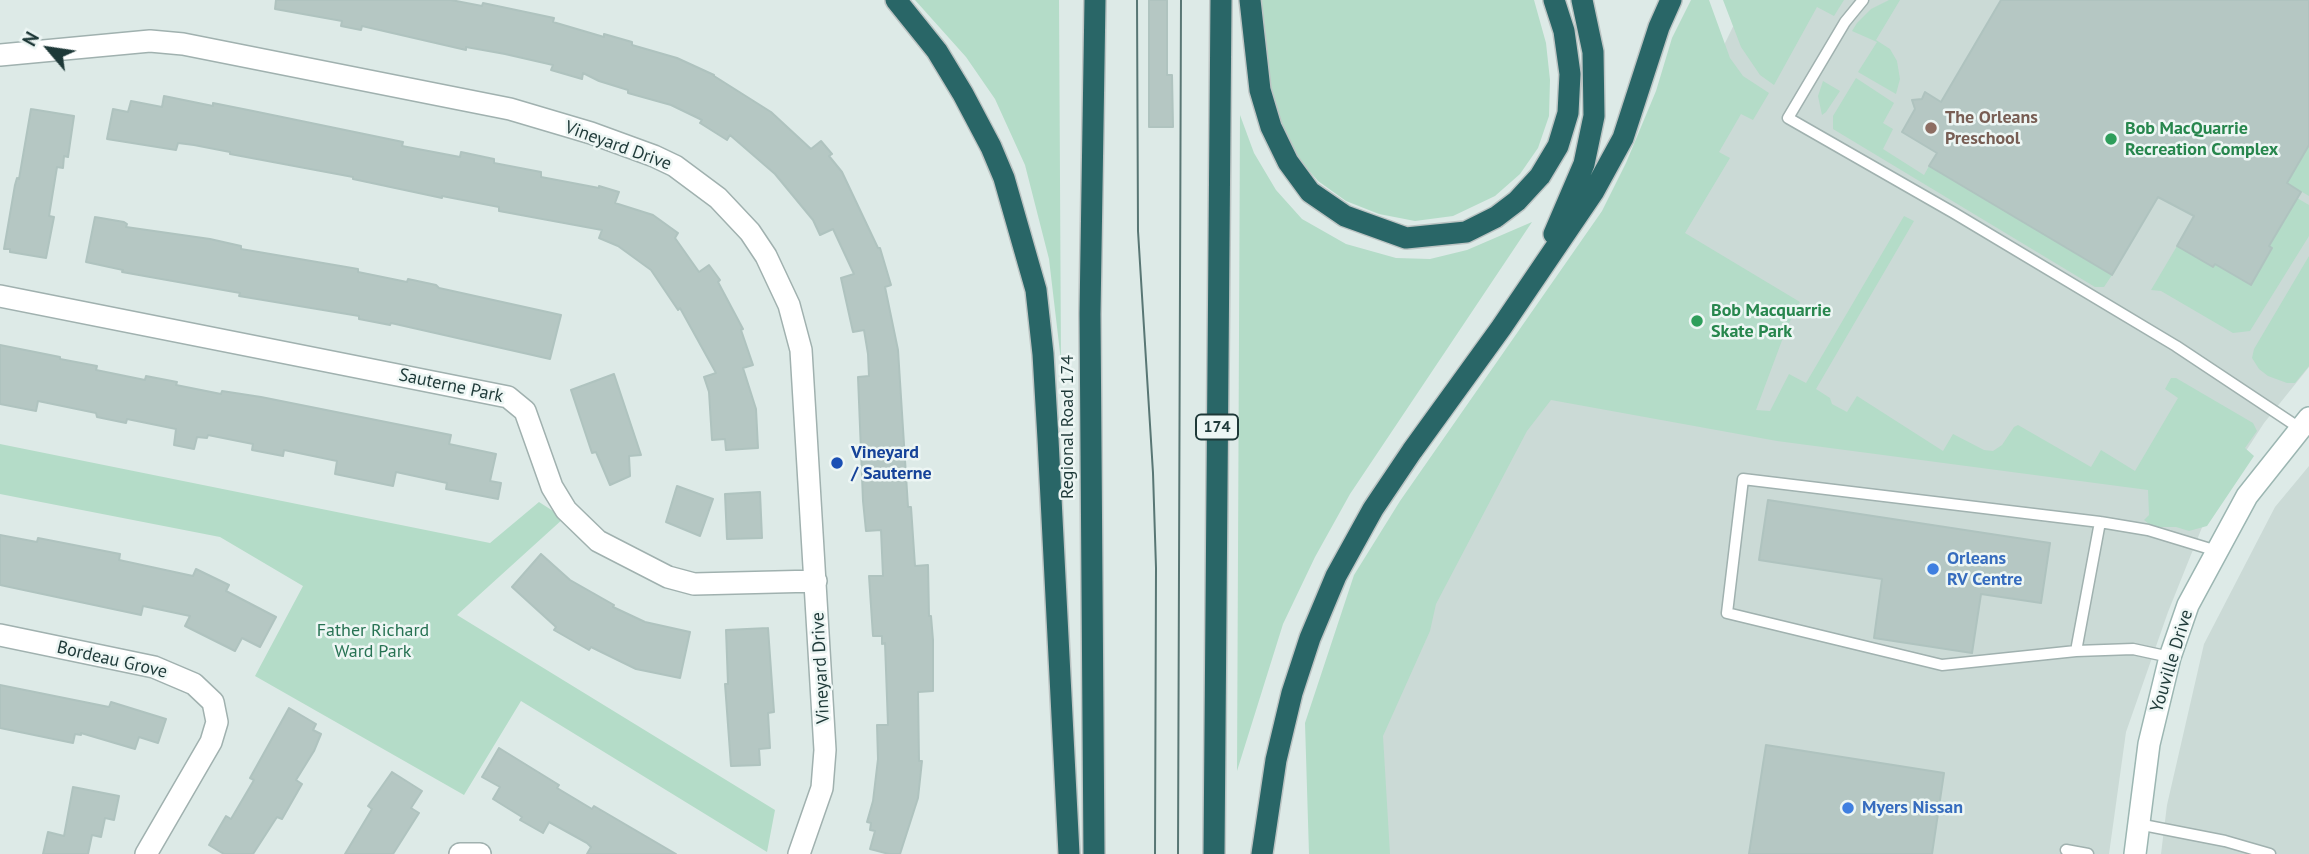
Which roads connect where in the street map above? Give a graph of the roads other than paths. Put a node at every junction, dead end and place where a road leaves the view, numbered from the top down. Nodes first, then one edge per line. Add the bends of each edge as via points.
1 (896, 0) edge
2 (1087, 0) edge
3 (1095, 0) edge
4 (1221, 0) edge
5 (1250, 0) edge
6 (1554, 0) edge
7 (1582, 0) edge
8 (1671, 0) edge
9 (1863, 0) edge
10 (0, 55) edge
11 (1092, 178) junction
12 (1535, 278) junction
13 (0, 296) edge
14 (2305, 423) edge
15 (2100, 522) junction
16 (2217, 551) junction
17 (816, 581) junction
18 (0, 635) edge
19 (2076, 651) junction
20 (2170, 657) junction
21 (2138, 824) junction
22 (2066, 850) dead end
23 (146, 854) edge
24 (460, 854) edge
25 (480, 854) edge
26 (799, 854) edge
27 (1069, 854) edge
28 (1094, 854) edge
29 (1214, 854) edge
30 (1262, 854) edge
31 (2088, 854) edge
32 (2134, 854) edge
33 (2270, 854) edge

1 - 27 highway via 937,51 991,147 1004,177 1035,290 1043,354
2 - 11 highway
3 - 11 highway, Regional Road 174
4 - 29 highway, 174
5 - 6 highway via 1260,90 1288,162 1310,192 1345,216 1406,238 1465,232 1496,217 1540,176 1558,146 1568,113 1570,74
7 - 12 highway via 1593,52 1594,116 1584,164
8 - 12 highway via 1623,138 1594,191
9 - 14 lane via 1788,118
10 - 17 street, Vineyard Drive via 150,41 183,44 510,109 591,133 675,166 718,198 750,232 789,305 801,350
11 - 28 highway, Regional Road 174
12 - 30 highway via 1373,509 1336,576 1292,693
13 - 17 street, Sauterne Park via 508,397 525,411 552,486 566,510 598,541 658,572 694,583
14 - 16 street, Youville Drive via 2248,496
15 - 16 lane via 2148,530
15 - 19 lane
15 - 19 lane via 1743,479 1727,613 1942,666
16 - 20 street, Youville Drive via 2188,605
17 - 26 street, Vineyard Drive via 825,750 821,788
18 - 23 street, Bordeau Grove via 154,667 194,684 213,702 217,722 211,742
19 - 20 lane via 2133,649
20 - 21 street, Youville Drive via 2149,744
21 - 32 street, Youville Drive
21 - 33 lane
22 - 31 lane
24 - 25 street

